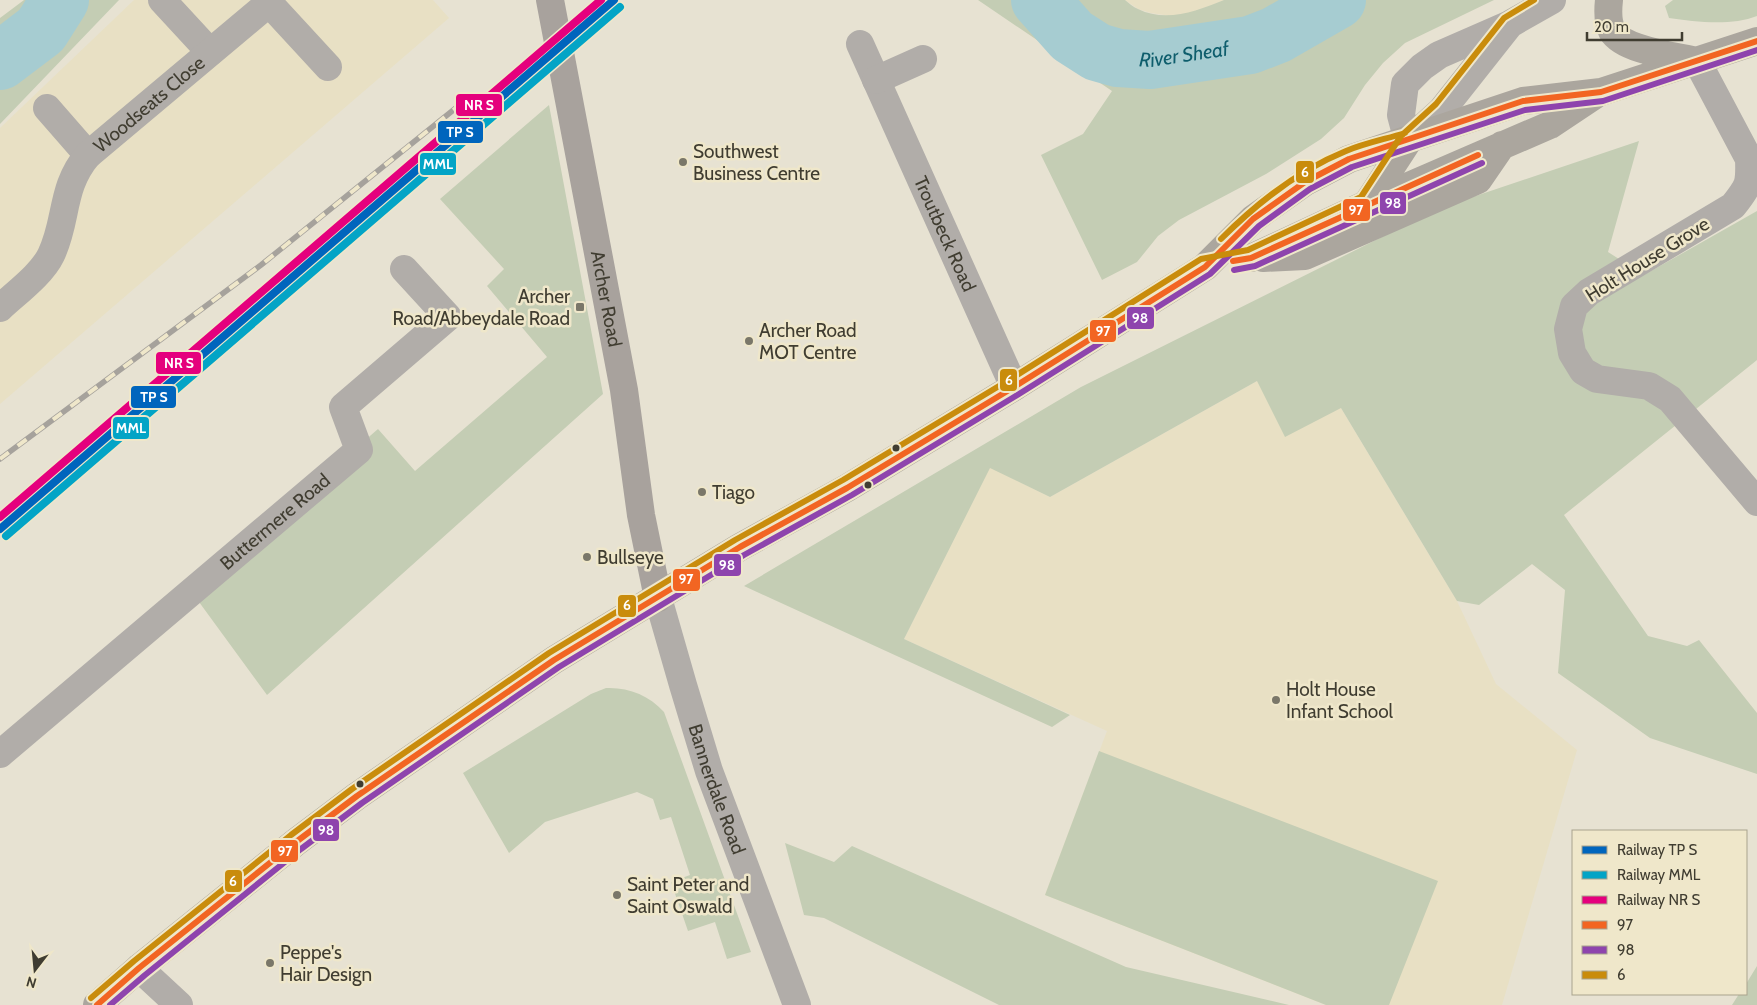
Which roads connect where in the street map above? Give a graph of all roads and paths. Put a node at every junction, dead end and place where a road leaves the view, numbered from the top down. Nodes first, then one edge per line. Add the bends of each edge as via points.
1 (162, 0) edge
2 (550, 0) edge
3 (1552, 0) edge
4 (1608, 0) edge
5 (1510, 24) junction
6 (1757, 41) edge
7 (860, 44) dead end
8 (210, 52) junction
9 (923, 59) dead end
10 (1697, 61) junction
11 (328, 67) dead end
12 (876, 80) junction
13 (1601, 92) junction
14 (47, 108) dead end
15 (1408, 141) junction
16 (1502, 145) junction
17 (88, 155) junction
18 (1451, 167) junction
19 (1368, 204) junction
20 (1251, 258) junction
21 (1205, 267) junction
22 (404, 270) dead end
23 (0, 308) edge
24 (1014, 387) junction
25 (1757, 502) edge
26 (658, 598) junction
27 (0, 754) edge
28 (139, 968) junction
29 (97, 1005) edge
30 (180, 1005) edge
31 (797, 1005) edge

1 - 8 street, Woodseats Close
2 - 26 street, Archer Road via 624,390 641,515
3 - 5 street
4 - 10 main road via 1612,31 1621,41
5 - 15 street via 1442,110
5 - 15 street via 1439,56 1405,84 1401,115
6 - 10 main road
7 - 12 street, Troutbeck Road
8 - 11 street, Woodseats Close via 269,3
8 - 17 street, Woodseats Close
9 - 12 street
10 - 13 main road
10 - 25 street, Holt House Grove via 1749,159 1746,190 1733,206 1589,292 1574,306 1568,329 1572,352 1583,371 1597,379 1649,386 1670,398
12 - 24 street, Troutbeck Road
13 - 15 main road via 1523,100
13 - 16 main road via 1550,125
14 - 17 street, Woodseats Close
15 - 18 main road
15 - 19 main road
15 - 21 main road via 1349,159 1305,182 1253,219
16 - 18 main road
16 - 20 main road via 1478,180 1305,256
17 - 23 street, Woodseats Close via 73,175 56,242 45,265
18 - 19 main road
19 - 20 main road
20 - 21 main road
21 - 24 main road
22 - 27 street, Buttermere Road via 448,318 343,407 359,450
24 - 26 main road
26 - 28 main road via 554,660 357,796
26 - 31 street, Bannerdale Road via 709,771
28 - 29 main road
28 - 30 street

